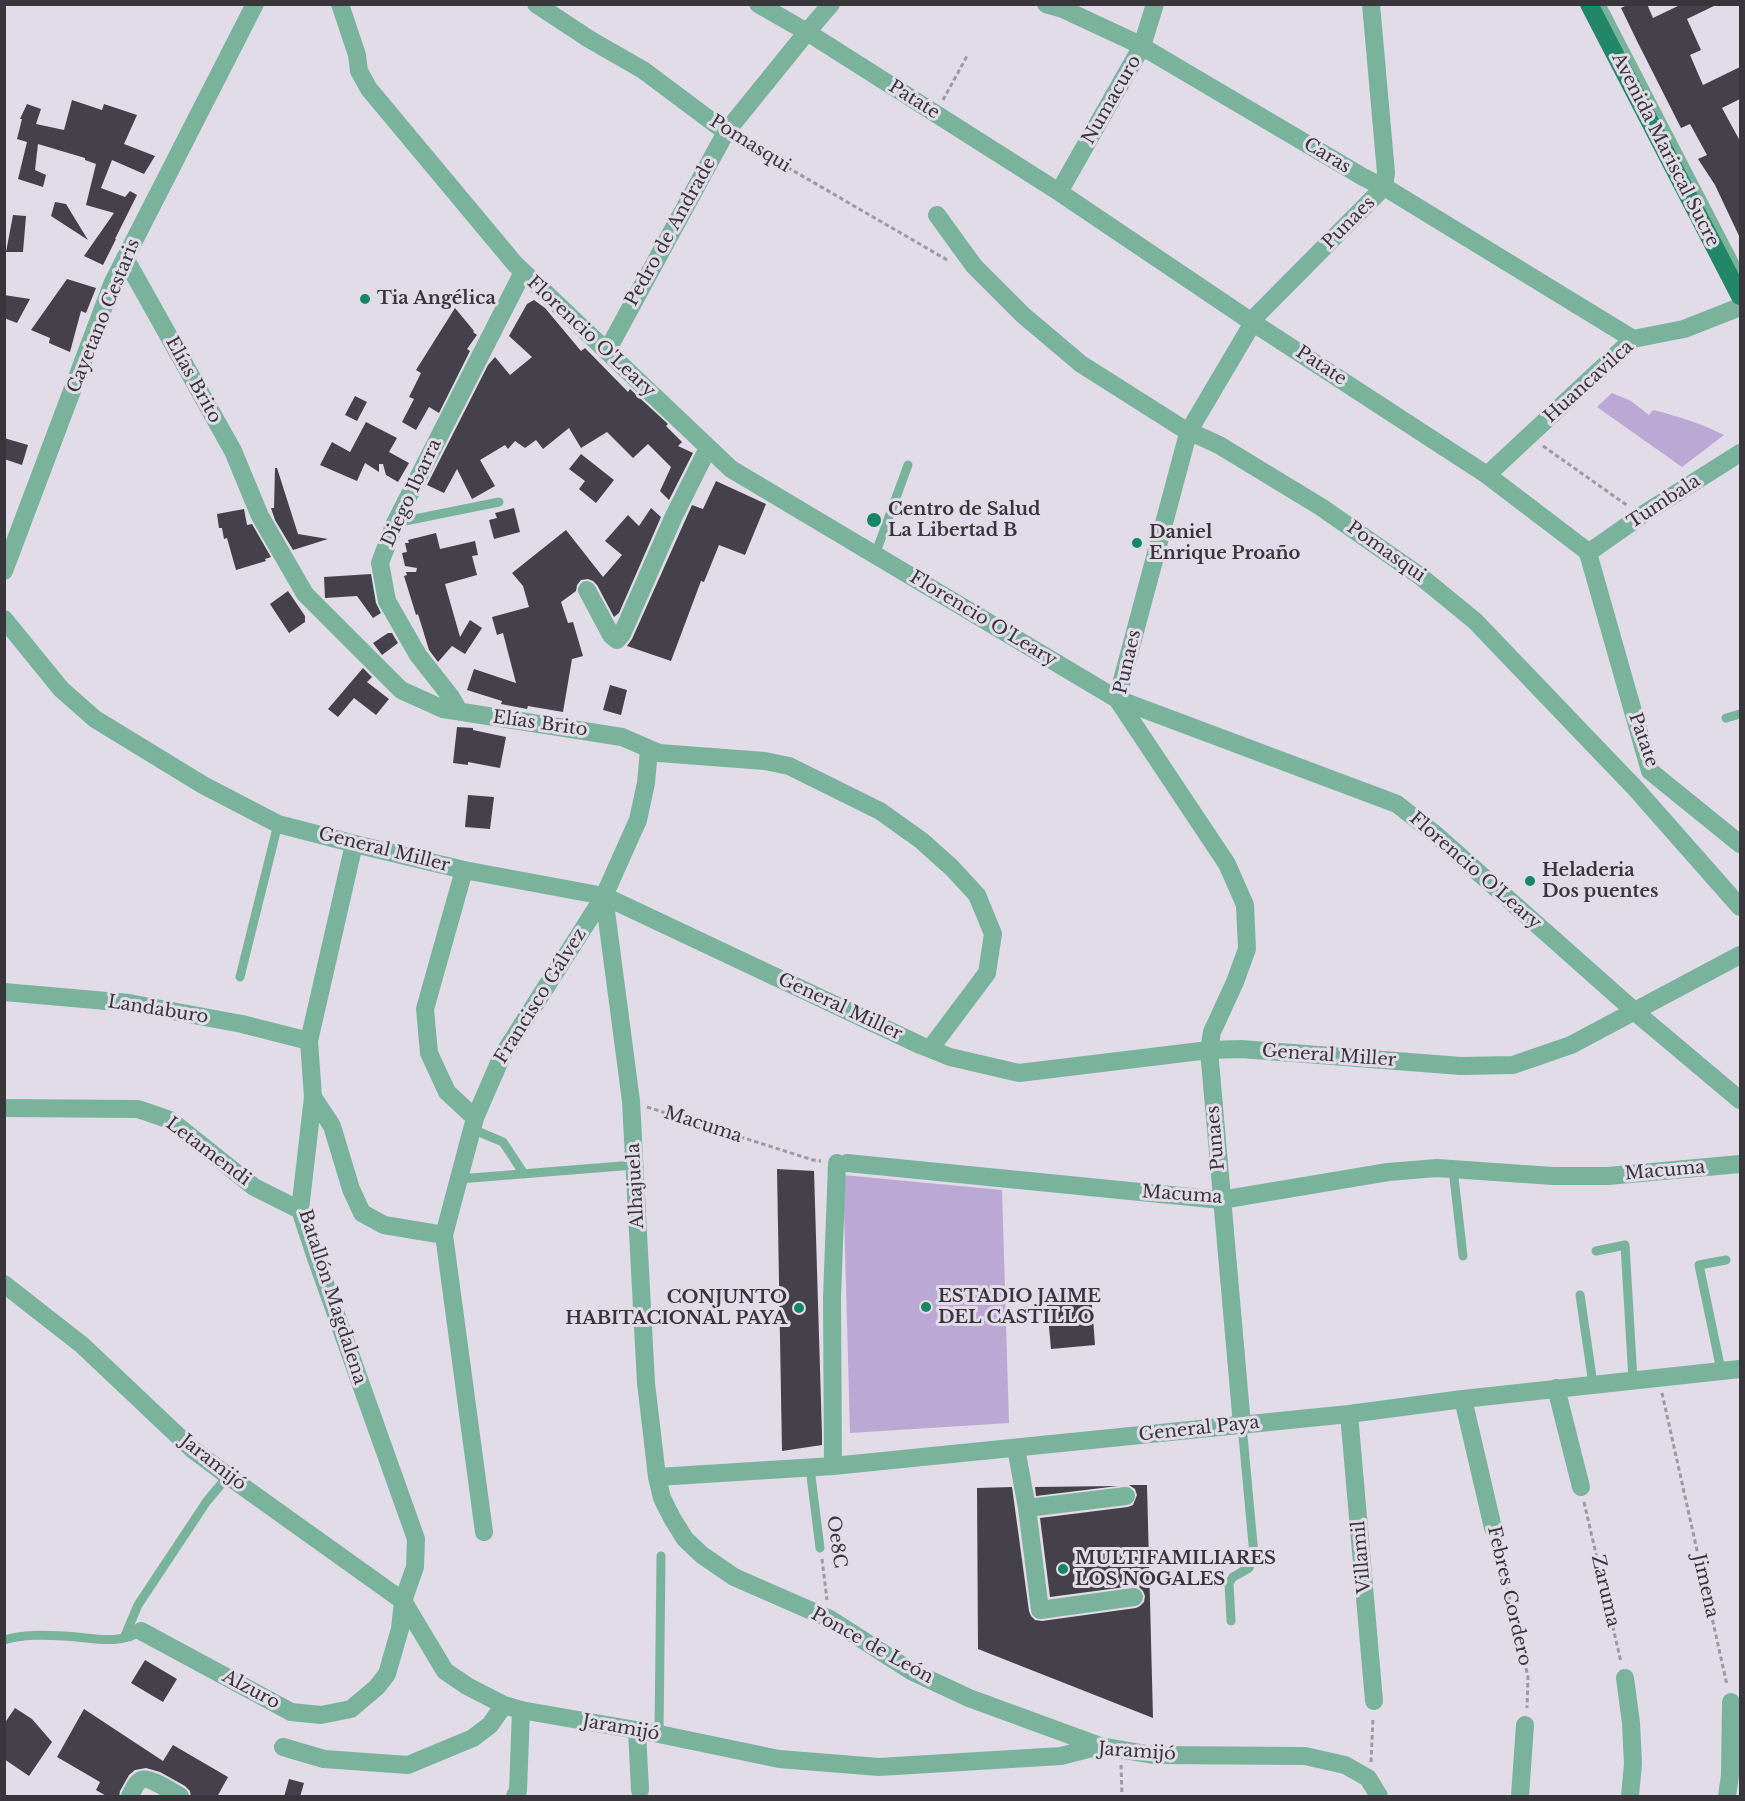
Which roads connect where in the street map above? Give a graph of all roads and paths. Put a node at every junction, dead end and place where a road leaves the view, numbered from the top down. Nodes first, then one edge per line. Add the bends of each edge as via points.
1 (255, 4) edge
2 (340, 4) edge
3 (536, 4) edge
4 (758, 4) edge
5 (831, 4) edge
6 (1046, 4) edge
7 (1155, 4) edge
8 (1371, 4) edge
9 (1589, 4) edge
10 (1601, 4) edge
11 (807, 32) junction
12 (1142, 46) junction
13 (967, 57) dead end
14 (939, 107) dead end
15 (726, 132) junction
16 (1384, 187) junction
17 (1059, 192) junction
18 (937, 215) dead end
19 (125, 258) junction
20 (974, 266) junction
21 (522, 272) junction
22 (1740, 273) edge
23 (1740, 296) edge
24 (1740, 307) edge
25 (1252, 322) junction
26 (1633, 339) junction
27 (607, 351) junction
28 (1190, 432) junction
29 (1529, 436) junction
30 (708, 448) junction
31 (1740, 453) edge
32 (908, 465) dead end
33 (1487, 475) junction
34 (499, 502) dead end
35 (1642, 515) junction
36 (395, 523) junction
37 (1588, 553) junction
38 (875, 555) junction
39 (4, 571) edge
40 (587, 590) dead end
41 (4, 619) edge
42 (1117, 699) junction
43 (459, 711) junction
44 (1740, 714) edge
45 (1726, 718) dead end
46 (649, 750) junction
47 (1650, 771) junction
48 (1635, 788) junction
49 (278, 824) junction
50 (354, 844) junction
51 (1740, 844) edge
52 (464, 870) junction
53 (604, 896) junction
54 (1740, 907) edge
55 (1740, 955) edge
56 (240, 977) dead end
57 (4, 992) edge
58 (1634, 1010) junction
59 (309, 1041) junction
60 (930, 1049) junction
61 (1209, 1050) junction
62 (313, 1097) junction
63 (1740, 1100) edge
64 (631, 1101) junction
65 (4, 1108) edge
66 (474, 1123) junction
67 (842, 1163) junction
68 (1740, 1164) edge
69 (634, 1166) junction
70 (1453, 1169) junction
71 (524, 1174) junction
72 (459, 1179) junction
73 (1221, 1200) junction
74 (300, 1210) junction
75 (444, 1236) junction
76 (1596, 1251) dead end
77 (1463, 1256) dead end
78 (1726, 1260) dead end
79 (4, 1284) edge
80 (1580, 1295) dead end
81 (1740, 1369) edge
82 (1722, 1370) junction
83 (1658, 1377) junction
84 (1633, 1380) junction
85 (1593, 1384) junction
86 (1556, 1388) junction
87 (1463, 1399) junction
88 (1349, 1414) junction
89 (1242, 1425) junction
90 (1017, 1448) junction
91 (833, 1466) junction
92 (810, 1468) junction
93 (228, 1476) junction
94 (657, 1477) junction
95 (1581, 1488) joint
96 (1126, 1496) dead end
97 (1027, 1508) junction
98 (1493, 1528) joint
99 (484, 1532) dead end
100 (820, 1548) joint
101 (661, 1556) dead end
102 (1134, 1597) dead end
103 (403, 1601) junction
104 (830, 1619) junction
105 (1231, 1621) dead end
106 (141, 1631) joint
107 (124, 1638) junction
108 (4, 1640) edge
109 (1625, 1678) joint
110 (1374, 1701) joint
111 (1731, 1702) joint
112 (512, 1708) junction
113 (1525, 1725) joint
114 (637, 1731) junction
115 (659, 1734) junction
116 (1100, 1746) junction
117 (283, 1747) dead end
118 (1121, 1750) junction
119 (1368, 1779) junction
120 (640, 1790) dead end
121 (130, 1797) edge
122 (180, 1797) edge
123 (515, 1797) edge
124 (1122, 1797) edge
125 (1379, 1797) edge
126 (1521, 1797) edge
127 (1630, 1797) edge
128 (1727, 1797) edge

1 - 19 street, Cayetano Cestaris
2 - 21 street, Florencio O'Leary via 359,71 369,89
3 - 15 street, Pomasqui via 643,70
4 - 11 street, Patate
5 - 11 street, Pedro de Andrade
6 - 12 street, Caras
7 - 12 street, Numacuro
8 - 16 street, Punaes
9 - 23 main road, Avenida Mariscal Sucre
10 - 22 lane
11 - 15 street, Pedro de Andrade
11 - 17 street, Patate
12 - 16 street, Caras
12 - 17 street, Numacuro
13 - 14 path
15 - 20 path, Pomasqui via 945,261
15 - 27 street, Pedro de Andrade
16 - 25 street, Punaes
16 - 26 street, Caras
17 - 25 street, Patate
18 - 20 street, Pomasqui
19 - 39 street, Cayetano Cestaris
19 - 43 street, Elías Brito via 233,451 260,516 305,594 402,690 443,709
20 - 28 street, Pomasqui via 1023,315 1081,364
21 - 27 street, Florencio O'Leary
21 - 36 street, Diego Ibarra
24 - 26 street, Huancavilca via 1684,329
25 - 28 street, Punaes
25 - 33 street, Patate
26 - 29 street, Huancavilca
27 - 30 street, Florencio O'Leary
28 - 42 street, Punaes
28 - 48 street, Pomasqui via 1219,445 1321,507 1420,576 1475,621
29 - 33 street, Huancavilca
29 - 35 path
30 - 38 street, Florencio O'Leary via 731,469
30 - 40 street via 617,640
31 - 35 street, Tumbala
32 - 38 lane
33 - 37 street, Patate
34 - 36 lane
35 - 37 street, Tumbala
36 - 43 street, Diego Ibarra via 380,563 387,602 418,655
37 - 47 street, Patate
38 - 42 street, Florencio O'Leary
41 - 49 street, General Miller via 61,689 95,719 203,785
42 - 58 street, Florencio O'Leary via 1397,804
42 - 61 street, Punaes via 1227,864 1245,905 1247,949 1212,1032
43 - 46 street, Elías Brito via 622,737
44 - 45 lane
46 - 53 street, Francisco Gálvez via 638,820
46 - 60 street, Elías Brito via 789,766 880,811 952,868 977,896 993,934 987,973
47 - 48 street via 1640,776
47 - 51 street, Patate
48 - 54 street, Pomasqui
49 - 50 street, General Miller
49 - 56 lane
50 - 52 street, General Miller
50 - 59 street, Batallón Magdalena
52 - 53 street, General Miller
52 - 66 street via 425,1009 429,1053 447,1092
53 - 60 street, General Miller
53 - 64 street, Alhajuela
53 - 66 street, Francisco Gálvez via 502,1056
55 - 58 street, General Miller
57 - 59 street, Landaburo via 129,1003
58 - 61 street, General Miller via 1571,1045 1513,1065 1461,1066 1241,1049
58 - 63 street, Florencio O'Leary
59 - 62 street, Batallón Magdalena
60 - 61 street, General Miller via 1018,1073
61 - 73 street, Punaes
62 - 74 street, Batallón Magdalena
62 - 75 street via 332,1126 362,1213 384,1225
64 - 67 path, Macuma via 813,1160
64 - 69 street, Alhajuela
65 - 74 street, Letamendi via 138,1109 170,1120 254,1187
66 - 71 lane via 504,1142
66 - 72 street, Francisco Gálvez
67 - 73 street, Macuma
67 - 91 street via 832,1298
68 - 70 street, Macuma via 1608,1176
69 - 71 lane
69 - 94 street, Alhajuela via 646,1383
70 - 73 street, Macuma via 1388,1172
70 - 77 lane
71 - 72 lane
72 - 75 street, Francisco Gálvez
73 - 89 street, Punaes
74 - 103 street, Batallón Magdalena via 416,1539 415,1567
75 - 99 street, Francisco Gálvez
76 - 84 lane via 1624,1245
78 - 82 lane via 1699,1266
79 - 93 street, Jaramijó via 82,1344 192,1449
80 - 85 lane
81 - 82 street, General Paya
82 - 83 street, General Paya
83 - 84 street, General Paya
83 - 111 path, Jimena
84 - 85 street, General Paya
85 - 86 street, General Paya
86 - 87 street, General Paya
86 - 95 street
87 - 88 street, General Paya
87 - 98 street, Febres Cordero
88 - 89 street, General Paya
88 - 110 street, Villamil
89 - 90 street, General Paya
89 - 105 lane via 1254,1555 1249,1568 1228,1583
90 - 91 street, General Paya
90 - 97 street
91 - 92 street, General Paya
92 - 94 street, General Paya
92 - 100 lane, Oe8C
93 - 103 street, Jaramijó
93 - 107 lane via 138,1605
94 - 104 street, Ponce de León via 672,1518 702,1556 734,1577
95 - 109 path, Zaruma
96 - 97 street
97 - 102 street via 1040,1610
98 - 113 path, Febres Cordero via 1528,1677
100 - 104 path, Oe8C
101 - 115 lane
103 - 106 street, Alzuro via 400,1629 387,1674 351,1709 321,1715 291,1712
103 - 112 street, Jaramijó via 445,1671
104 - 116 street, Ponce de León via 910,1671 969,1698
106 - 107 lane
107 - 108 lane via 17,1636
109 - 127 street via 1633,1764
110 - 119 path
111 - 128 street
112 - 114 street, Jaramijó
112 - 117 street via 473,1738 408,1765 324,1759
112 - 123 street via 518,1791
113 - 126 street
114 - 115 street, Jaramijó
114 - 120 street
115 - 116 street, Jaramijó via 779,1759 879,1767 1061,1756
116 - 118 street, Jaramijó
118 - 119 street, Jaramijó via 1154,1755 1305,1756 1345,1765
118 - 124 path
119 - 125 street, Jaramijó
121 - 122 street via 142,1779

